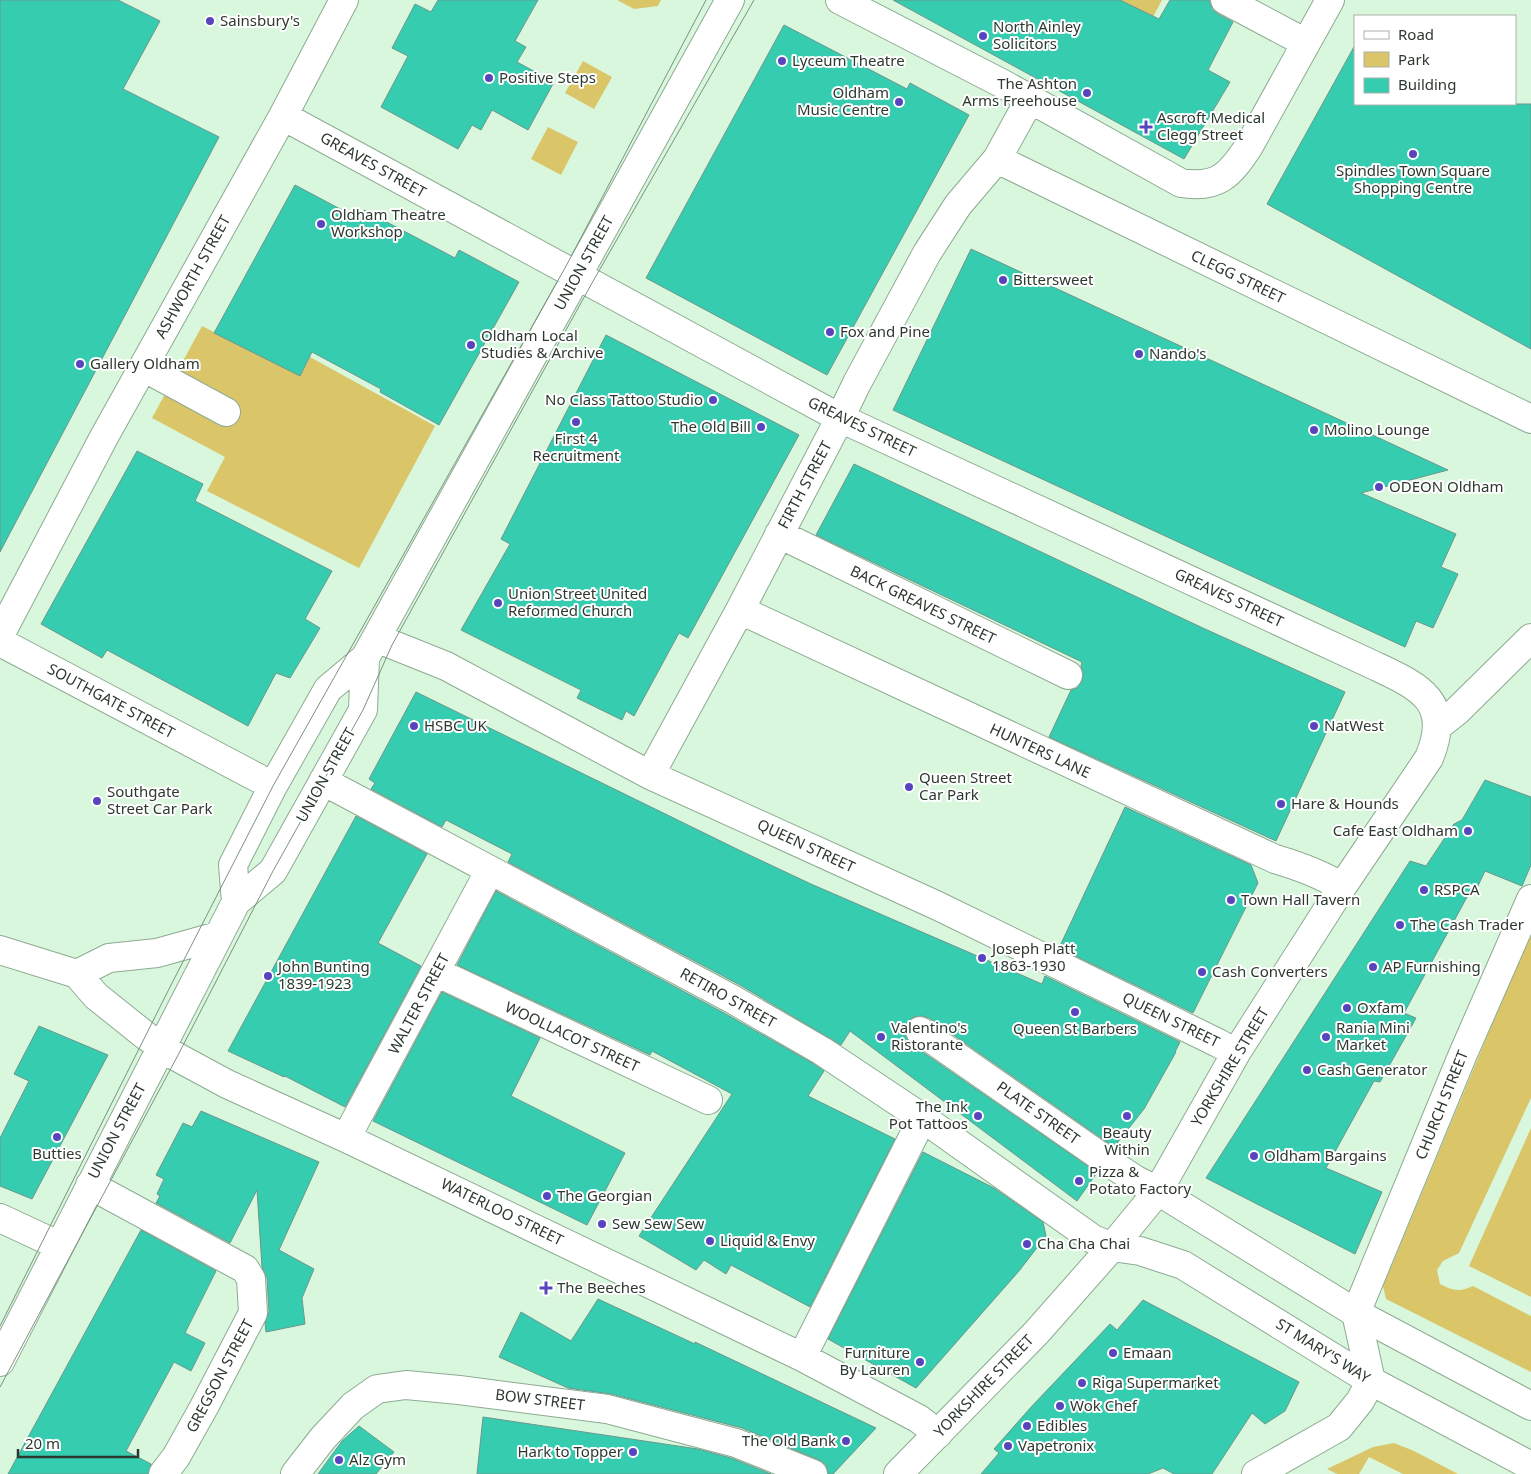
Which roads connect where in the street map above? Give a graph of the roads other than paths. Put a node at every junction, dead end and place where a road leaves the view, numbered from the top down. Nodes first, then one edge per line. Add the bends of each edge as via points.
1 (344, 0) edge
2 (730, 0) edge
3 (840, 0) edge
4 (1225, 0) edge
5 (1330, 0) edge
6 (1306, 43) junction
7 (1030, 99) junction
8 (283, 116) junction
9 (997, 159) junction
10 (577, 275) junction
11 (143, 367) junction
12 (226, 412) dead end
13 (840, 418) junction
14 (1531, 419) edge
15 (779, 534) junction
16 (740, 610) junction
17 (0, 635) edge
18 (1531, 638) edge
19 (0, 642) edge
20 (370, 648) junction
21 (1068, 675) dead end
22 (1438, 726) junction
23 (650, 775) junction
24 (258, 778) dead end
25 (323, 781) junction
26 (490, 870) junction
27 (1342, 887) junction
28 (1531, 899) edge
29 (236, 902) junction
30 (218, 936) junction
31 (0, 950) edge
32 (436, 972) junction
33 (77, 974) junction
34 (920, 1032) dead end
35 (162, 1047) junction
36 (1236, 1053) junction
37 (708, 1100) dead end
38 (924, 1119) junction
39 (346, 1138) junction
40 (90, 1185) junction
41 (1158, 1191) junction
42 (0, 1218) edge
43 (58, 1245) junction
44 (1112, 1247) junction
45 (1356, 1313) junction
46 (802, 1357) junction
47 (0, 1362) edge
48 (1371, 1381) junction
49 (1531, 1406) edge
50 (938, 1434) junction
51 (1531, 1466) edge
52 (900, 1473) edge
53 (163, 1474) edge
54 (295, 1474) edge
55 (813, 1474) edge
56 (1256, 1474) edge

1 - 8 street, ASHWORTH STREET
2 - 10 street, UNION STREET
3 - 7 street
4 - 6 street
5 - 6 street
6 - 7 street via 1236,166 1218,180 1197,185 1181,182
7 - 9 street, FIRTH STREET
8 - 10 street, GREAVES STREET
8 - 11 street, ASHWORTH STREET
9 - 13 street, FIRTH STREET via 958,205 927,253
9 - 14 street, CLEGG STREET
10 - 13 street, GREAVES STREET
10 - 20 street, UNION STREET
11 - 12 street
11 - 17 street, ASHWORTH STREET
13 - 15 street, FIRTH STREET
13 - 22 street, GREAVES STREET via 1410,683 1428,698
15 - 16 street, FIRTH STREET
15 - 21 street, BACK GREAVES STREET
16 - 23 street, FIRTH STREET
16 - 27 street, HUNTERS LANE via 1275,859 1301,866
18 - 22 street via 1458,712
19 - 24 street, SOUTHGATE STREET
20 - 23 street, QUEEN STREET via 446,666
20 - 25 street, UNION STREET via 363,710
20 - 29 street, UNION STREET via 328,689 274,786 233,865
22 - 27 street, YORKSHIRE STREET via 1429,758
23 - 36 street, QUEEN STREET via 938,906
25 - 26 street, RETIRO STREET
25 - 29 street, UNION STREET via 273,871
26 - 32 street, WALTER STREET
26 - 38 street, RETIRO STREET via 822,1051
27 - 36 street, YORKSHIRE STREET
28 - 45 street, CHURCH STREET via 1462,1054
29 - 30 street, UNION STREET
30 - 33 street via 157,953 109,958
30 - 35 street, UNION STREET
31 - 33 street
32 - 37 street, WOOLLACOT STREET
32 - 39 street, WALTER STREET
33 - 35 street, WATERLOO STREET via 107,1006
34 - 41 street, PLATE STREET via 1110,1164
35 - 39 street, WATERLOO STREET via 227,1084
35 - 40 street, UNION STREET
36 - 41 street, YORKSHIRE STREET
38 - 44 street, RETIRO STREET via 1093,1239
38 - 46 street
39 - 46 street, WATERLOO STREET
40 - 43 street, UNION STREET
40 - 53 street, GREGSON STREET via 245,1269 251,1279 253,1313 204,1407
41 - 44 street, YORKSHIRE STREET
41 - 45 street
42 - 43 street
43 - 47 street, UNION STREET
44 - 48 street, ST MARY'S WAY via 1140,1251 1183,1265
44 - 50 street, YORKSHIRE STREET via 1037,1332
45 - 48 street
45 - 49 street
46 - 50 street, WATERLOO STREET via 919,1419
48 - 51 street, ST MARY'S WAY
48 - 56 street via 1339,1427
50 - 52 street, YORKSHIRE STREET
54 - 55 street, BOW STREET via 353,1406 377,1389 406,1385 608,1409 736,1443

